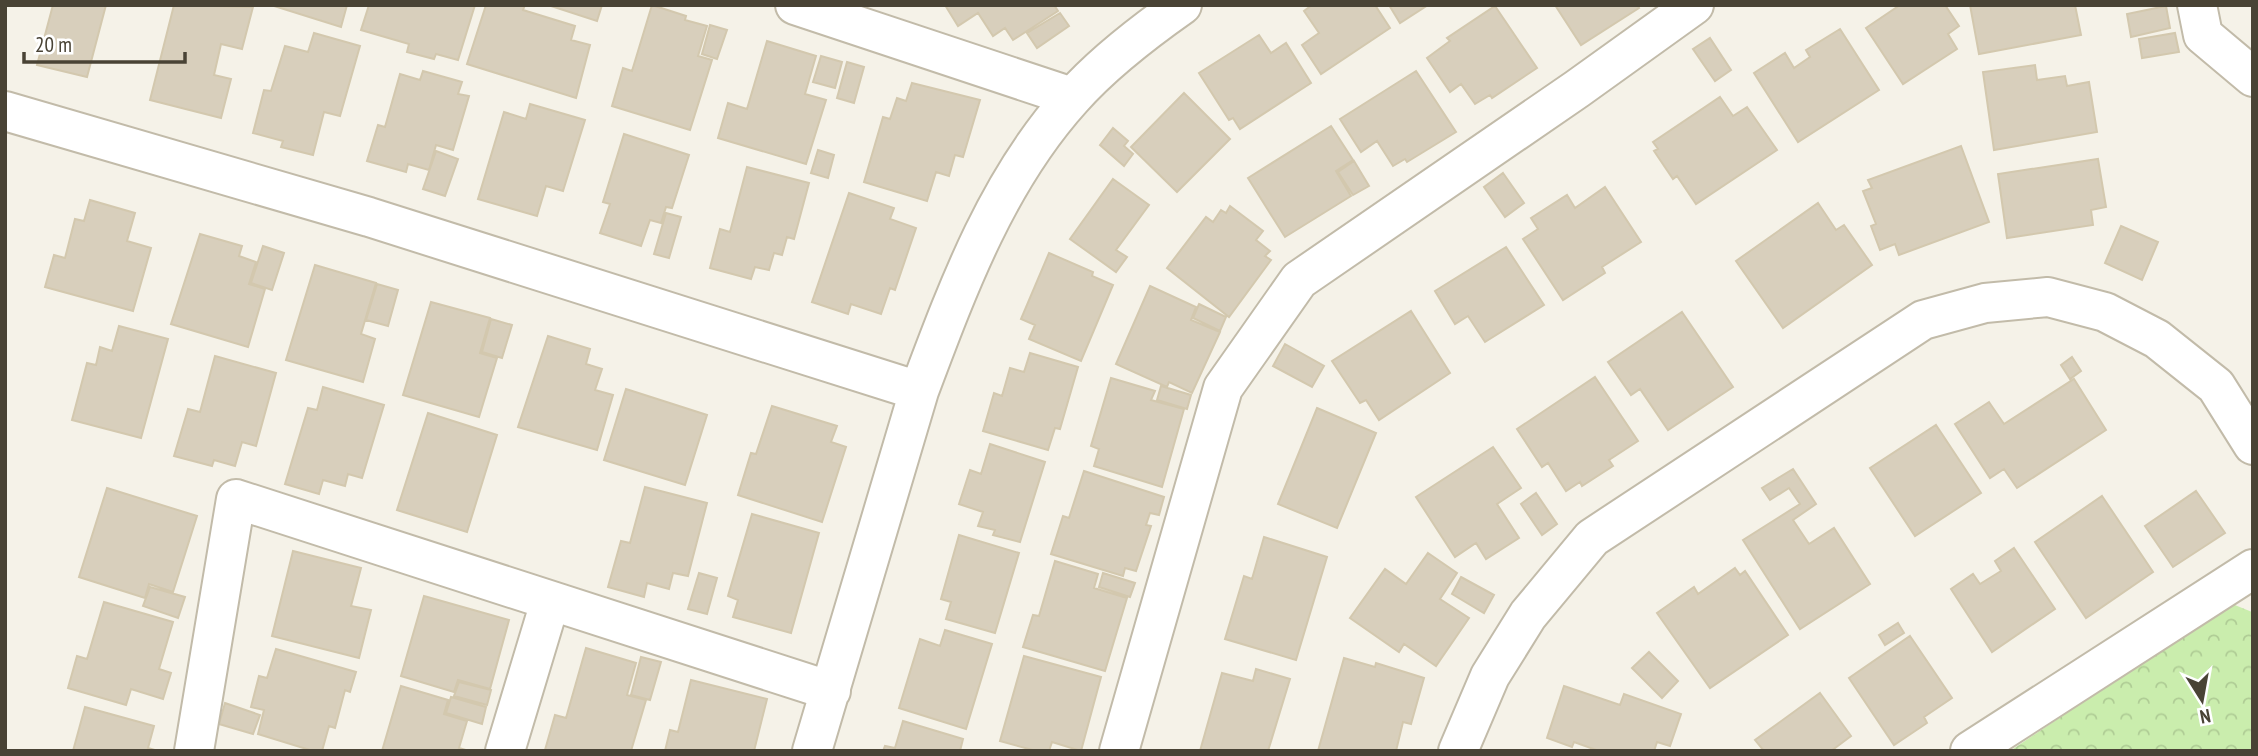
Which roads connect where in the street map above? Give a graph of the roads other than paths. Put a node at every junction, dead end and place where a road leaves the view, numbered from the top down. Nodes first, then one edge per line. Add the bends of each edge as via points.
1 (794, 5) edge
2 (1182, 5) edge
3 (1694, 5) edge
4 (2197, 5) edge
5 (2253, 77) edge
6 (1072, 97) junction
7 (5, 111) edge
8 (919, 391) junction
9 (2253, 445) edge
10 (2253, 569) edge
11 (550, 602) junction
12 (831, 691) junction
13 (194, 751) edge
14 (505, 751) edge
15 (812, 751) edge
16 (1118, 751) edge
17 (1458, 751) edge
18 (1970, 751) edge

1 - 6 street
2 - 6 street via 1143,33
3 - 16 street via 1299,280 1223,388
4 - 5 street via 2203,35
6 - 8 street via 1029,152 991,215
7 - 8 street via 369,217
8 - 12 street
9 - 17 street via 2216,386 2157,339 2105,312 2048,297 1985,303 1923,320 1592,538 1515,635 1490,676
10 - 18 street
11 - 12 street
11 - 13 street via 236,499
11 - 14 street
12 - 15 street

